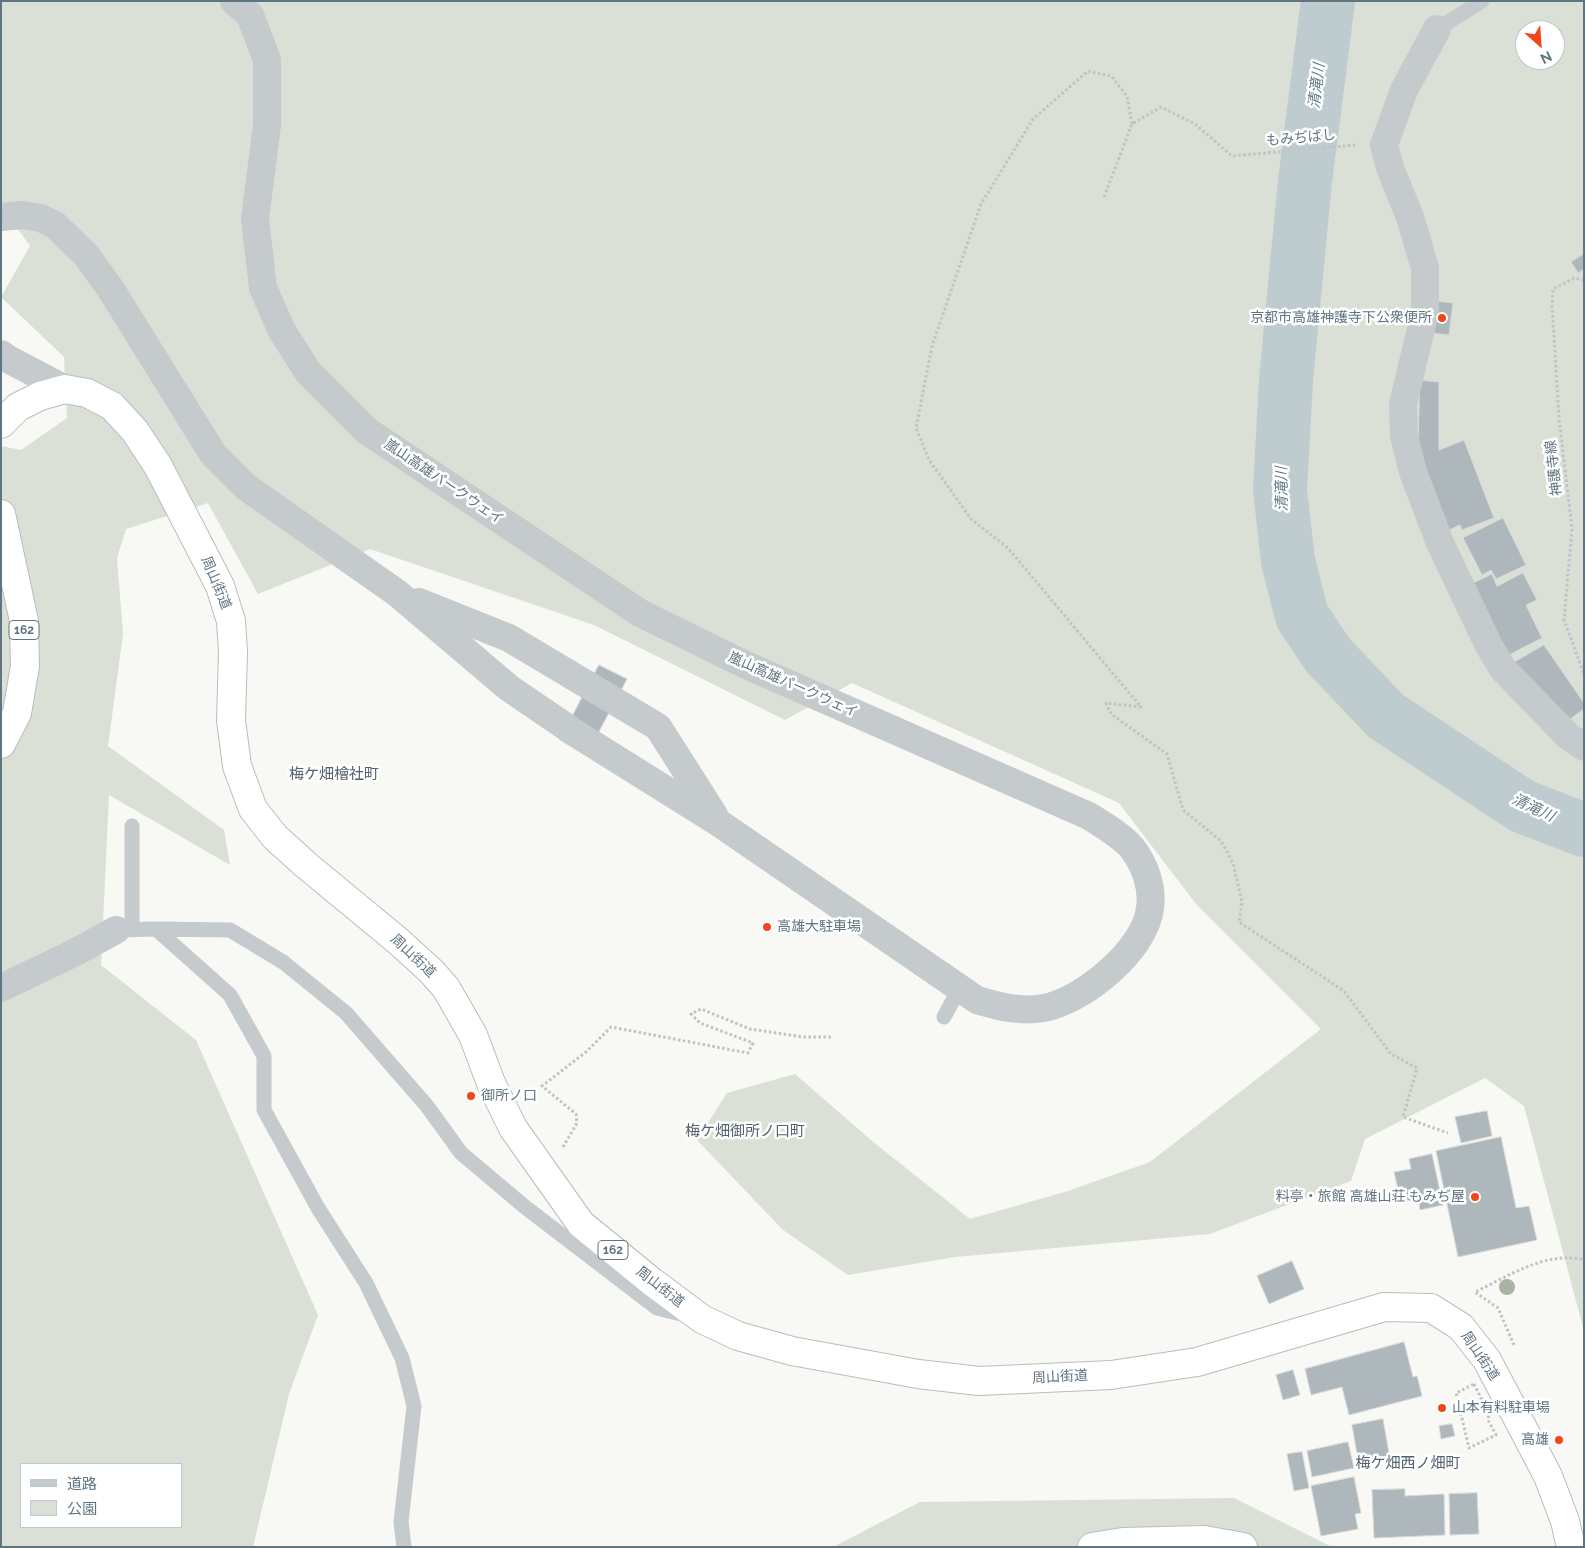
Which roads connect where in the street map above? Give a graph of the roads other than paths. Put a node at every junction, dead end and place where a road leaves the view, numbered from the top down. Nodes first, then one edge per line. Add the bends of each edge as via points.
1 (234, 1) edge
2 (1482, 1) edge
3 (1438, 29) joint
4 (1, 217) edge
5 (1, 354) edge
6 (65, 389) junction
7 (1, 423) edge
8 (1, 514) edge
9 (397, 593) junction
10 (1, 744) edge
11 (1584, 747) edge
12 (719, 823) junction
13 (132, 826) dead end
14 (156, 929) junction
15 (124, 930) junction
16 (1, 988) edge
17 (959, 989) junction
18 (944, 1017) dead end
19 (702, 1319) junction
20 (404, 1547) edge
21 (1092, 1547) edge
22 (1243, 1547) edge
23 (1571, 1547) edge

1 - 17 street, 嵐山高雄パークウェイ via 250,16 267,60 267,125 255,219 263,288 282,331 308,372 368,430 640,613 746,665 1089,816 1131,847 1148,878 1150,910 1134,945 1099,980 1075,997 1046,1008 1022,1010 1000,1008
2 - 3 lane
3 - 11 street via 1404,90 1384,145 1425,268 1425,312 1403,404 1404,436 1413,472 1440,543 1489,646 1503,668 1568,736
4 - 9 street, 嵐山高雄パークウェイ via 22,215 41,218 55,225 86,255 110,288 213,454 246,487
5 - 6 street
6 - 7 highway, 周山街道 / 162 via 18,406
6 - 19 highway, 周山街道 / 162 via 87,392 112,406 135,430 158,466 220,586 231,621 231,720 237,766 253,809 300,860 398,941 446,988 473,1035 513,1128 581,1224
8 - 10 highway, 162 via 24,621 25,666 17,713
9 - 12 street, 嵐山高雄パークウェイ via 509,688
9 - 12 street, 嵐山高雄パークウェイ via 509,638 658,727
12 - 17 street, 嵐山高雄パークウェイ
13 - 15 lane
14 - 15 lane
14 - 19 lane via 230,930 283,962 346,1013 427,1106 461,1153 525,1207 657,1308
14 - 20 lane via 230,995 264,1056 264,1110 318,1208 366,1283 402,1358 414,1406 401,1522
15 - 16 street
17 - 18 lane
19 - 23 highway, 周山街道 / 162 via 738,1336 792,1352 979,1381 1111,1375 1197,1362 1384,1308 1430,1308 1461,1327 1487,1360 1548,1476 1566,1520
21 - 22 highway via 1123,1542 1204,1540

